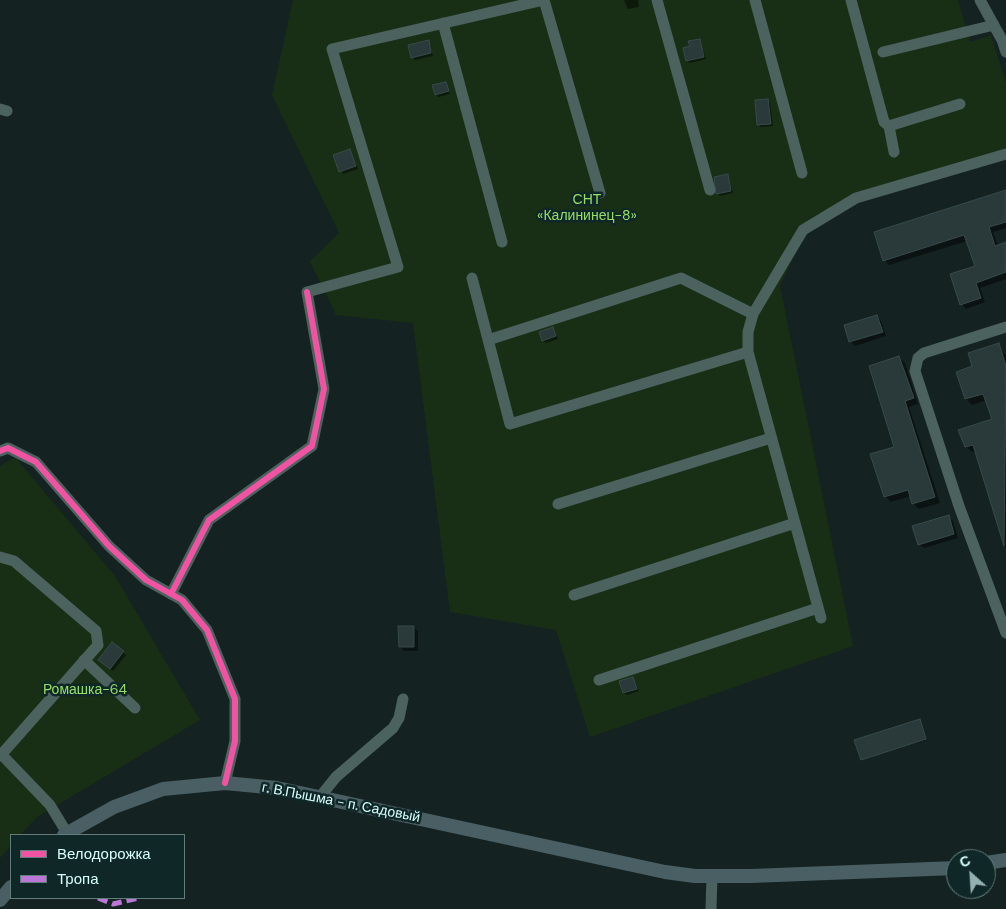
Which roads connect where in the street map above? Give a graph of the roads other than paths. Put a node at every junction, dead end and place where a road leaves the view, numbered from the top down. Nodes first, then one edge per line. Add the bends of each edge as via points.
1 (544, 0) edge
2 (657, 0) edge
3 (755, 0) edge
4 (851, 0) edge
5 (980, 0) edge
6 (443, 24) junction
7 (994, 25) junction
8 (1004, 39) edge
9 (883, 52) dead end
10 (1006, 52) edge
11 (960, 104) dead end
12 (888, 126) junction
13 (894, 152) dead end
14 (1006, 154) edge
15 (802, 173) dead end
16 (710, 190) dead end
17 (600, 193) dead end
18 (502, 242) dead end
19 (472, 278) dead end
20 (753, 314) junction
21 (1006, 327) edge
22 (488, 340) junction
23 (748, 352) junction
24 (771, 438) junction
25 (0, 451) edge
26 (558, 504) dead end
27 (795, 523) junction
28 (0, 557) edge
29 (171, 594) junction
30 (574, 595) dead end
31 (1006, 633) edge
32 (84, 660) junction
33 (599, 680) dead end
34 (402, 699) dead end
35 (135, 708) dead end
36 (1, 756) edge
37 (225, 783) junction
38 (320, 797) junction
39 (66, 834) edge
40 (946, 868) edge
41 (712, 877) junction
42 (10, 888) edge
43 (0, 900) edge
44 (711, 909) edge

1 - 6 street
1 - 17 street
2 - 16 street
3 - 15 street
4 - 12 street via 884,122
5 - 7 street
6 - 18 street
6 - 29 street via 332,49 398,267 307,292 324,388 312,446 209,520
7 - 8 street
7 - 9 street
8 - 10 street
11 - 12 street
12 - 13 street
14 - 20 street via 856,198 803,230
19 - 22 street
20 - 22 street via 681,278
20 - 23 street via 748,332
21 - 31 street via 924,353 918,358 915,371 958,506
22 - 23 street via 510,424
23 - 24 street
24 - 26 street
24 - 27 street
25 - 29 street via 8,448 36,462 109,546 146,580
27 - 30 street
27 - 33 street via 820,613
28 - 32 street via 14,561 96,631 98,645
29 - 37 street via 182,600 207,630 235,699 235,741
32 - 35 street
32 - 36 street
34 - 38 street via 399,718 392,728 336,777
36 - 39 street via 50,805
37 - 38 main road, г. В.Пышма - п. Садовый via 277,788
37 - 39 main road, г. В.Пышма - п. Садовый via 163,789 114,807
38 - 41 main road, г. В.Пышма - п. Садовый via 665,872
40 - 41 main road, г. В.Пышма - п. Садовый
41 - 44 street
42 - 43 main road

